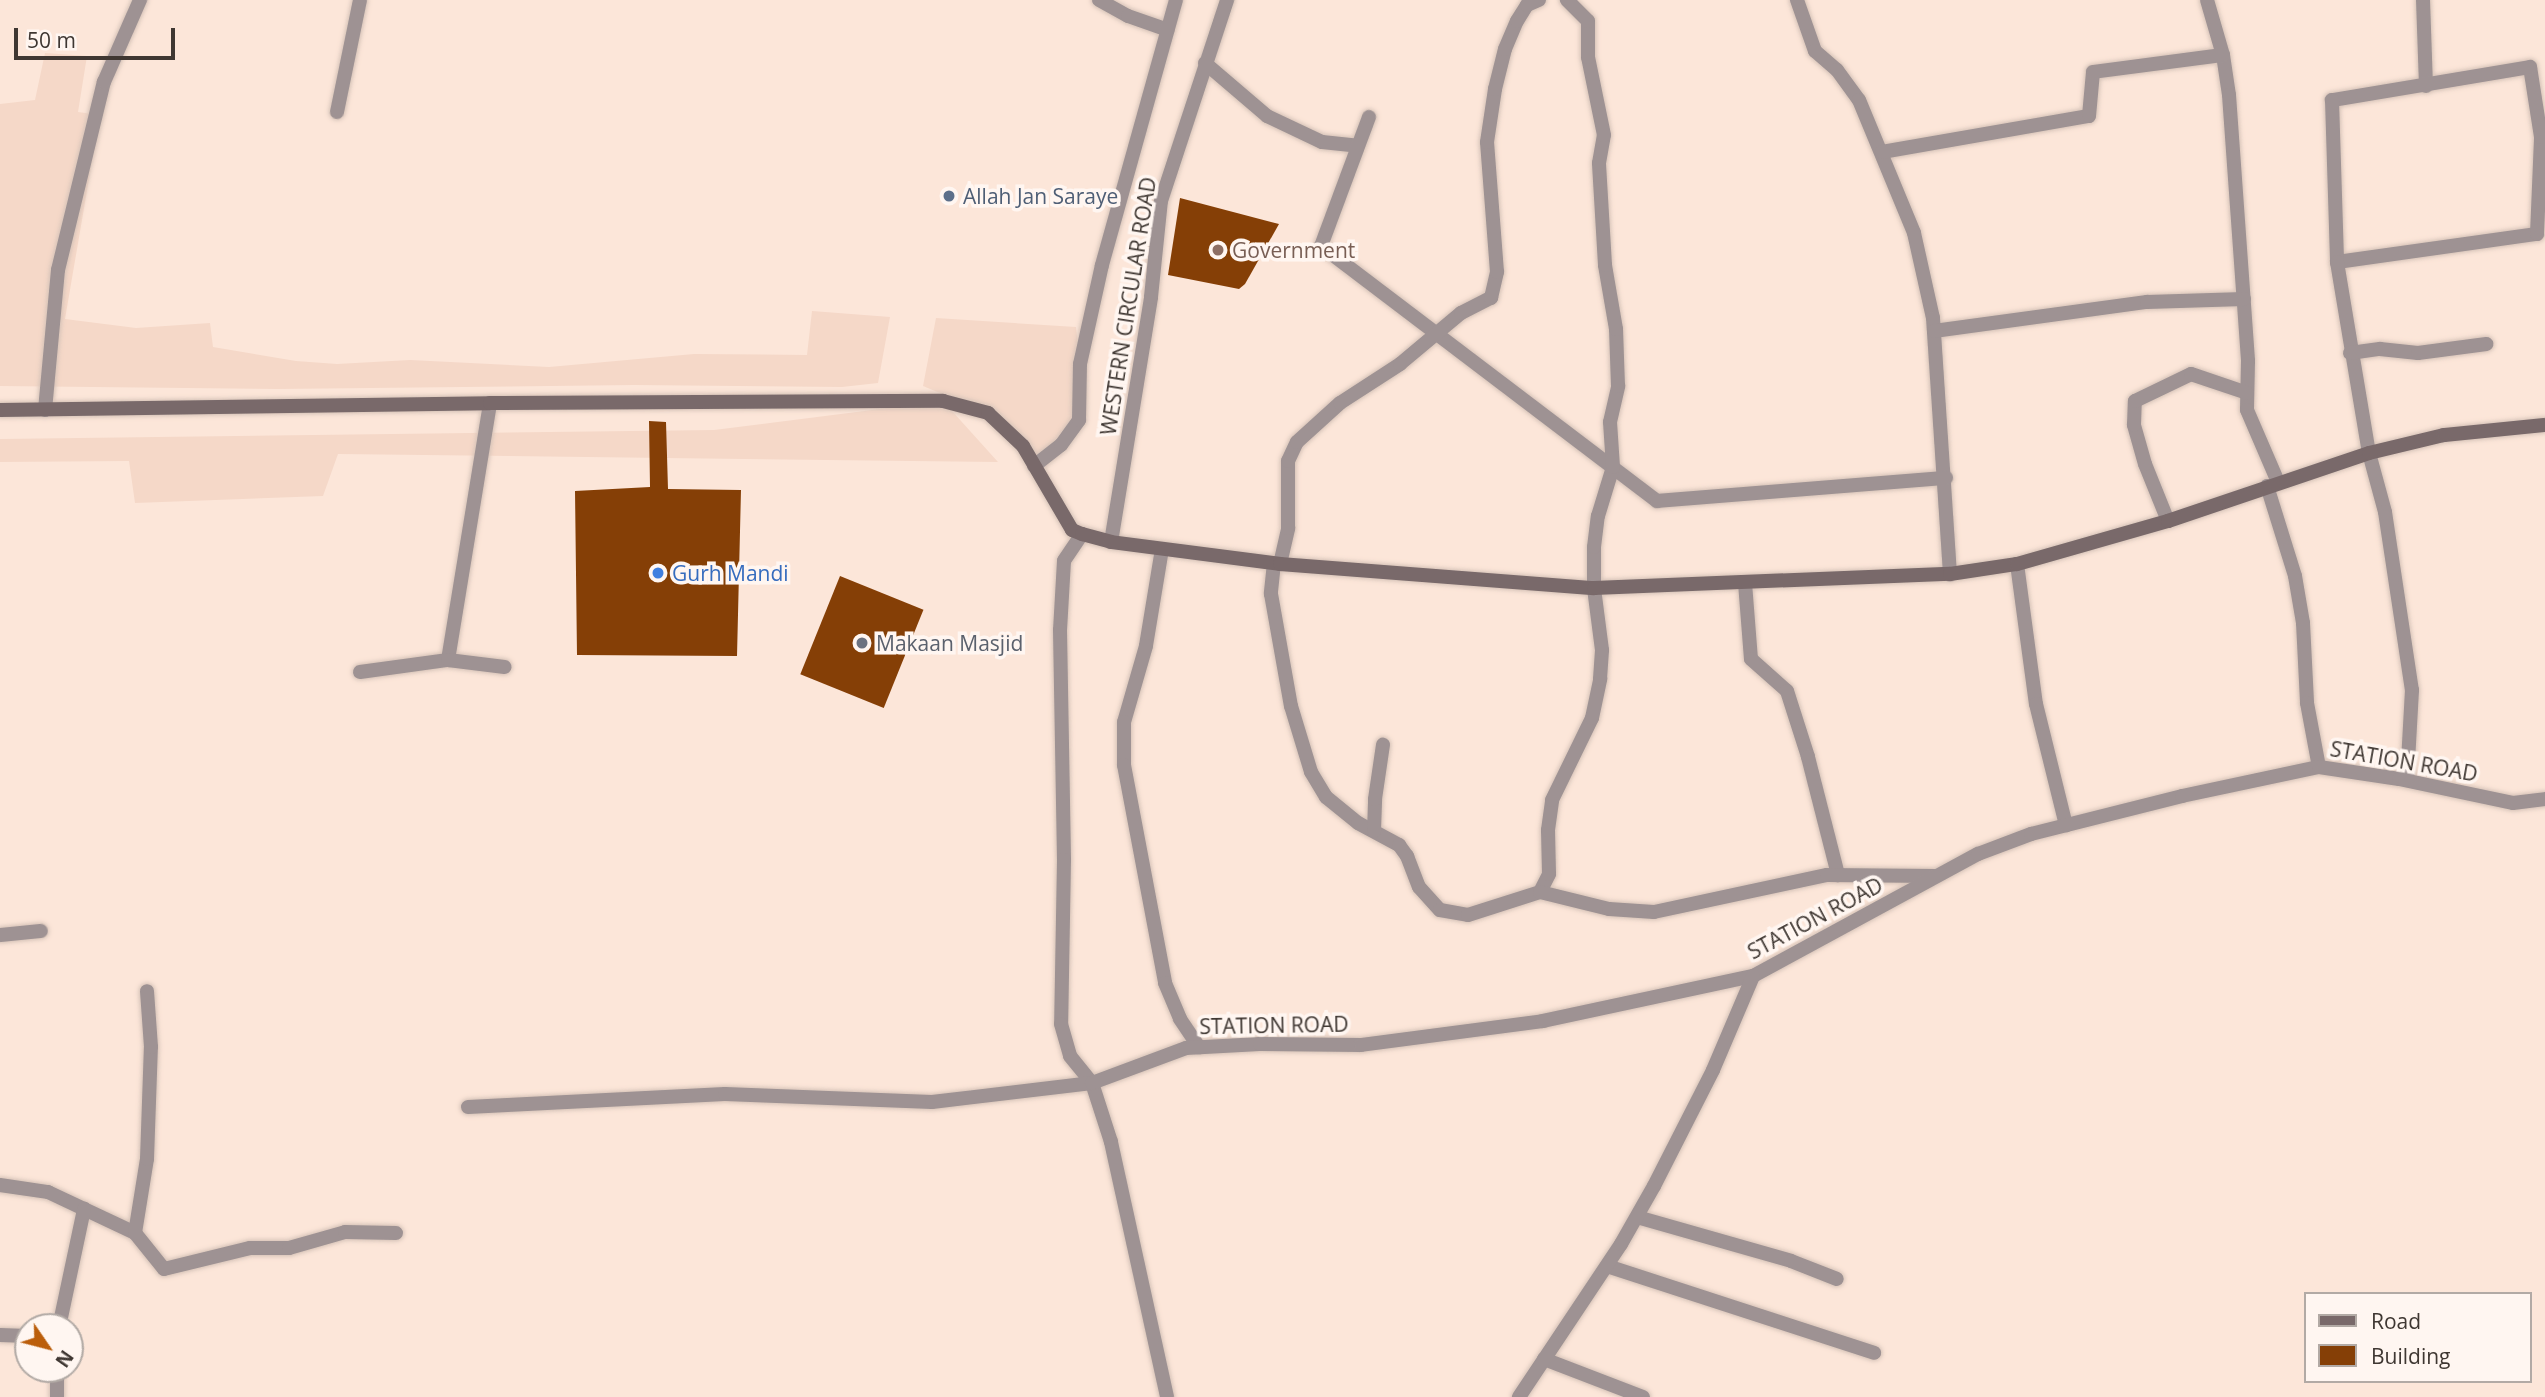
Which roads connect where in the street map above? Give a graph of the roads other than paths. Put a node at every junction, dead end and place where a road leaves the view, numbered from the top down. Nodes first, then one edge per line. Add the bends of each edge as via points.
1 (140, 0) edge
2 (359, 0) edge
3 (1099, 0) edge
4 (1176, 0) edge
5 (1227, 0) edge
6 (1539, 0) edge
7 (1567, 0) edge
8 (1797, 0) edge
9 (2207, 0) edge
10 (2423, 0) edge
11 (1168, 30) junction
12 (2223, 55) junction
13 (1205, 63) junction
14 (2426, 86) junction
15 (337, 112) dead end
16 (1369, 117) dead end
17 (1359, 146) junction
18 (1882, 152) junction
19 (2541, 236) edge
20 (2337, 262) junction
21 (2244, 299) junction
22 (1934, 331) junction
23 (1438, 332) junction
24 (2486, 344) dead end
25 (2350, 353) junction
26 (2247, 394) junction
27 (490, 403) junction
28 (45, 410) junction
29 (0, 411) edge
30 (2545, 425) edge
31 (2369, 453) junction
32 (1034, 466) junction
33 (1613, 467) junction
34 (1946, 478) junction
35 (2272, 484) junction
36 (2168, 521) junction
37 (1082, 534) junction
38 (1111, 542) junction
39 (1162, 549) junction
40 (1277, 564) junction
41 (2017, 564) junction
42 (1950, 574) junction
43 (1745, 583) junction
44 (1594, 588) junction
45 (447, 660) junction
46 (505, 667) dead end
47 (360, 672) dead end
48 (1383, 745) dead end
49 (2319, 766) junction
50 (2407, 780) junction
51 (2545, 799) edge
52 (2066, 825) junction
53 (1374, 831) junction
54 (1838, 875) junction
55 (1938, 876) junction
56 (1540, 892) junction
57 (41, 931) dead end
58 (0, 935) edge
59 (1753, 976) junction
60 (147, 991) dead end
61 (1199, 1047) junction
62 (1092, 1083) junction
63 (468, 1107) dead end
64 (0, 1185) edge
65 (84, 1209) junction
66 (1637, 1216) junction
67 (135, 1233) junction
68 (396, 1233) dead end
69 (1606, 1266) junction
70 (1838, 1279) dead end
71 (62, 1313) edge
72 (1874, 1353) dead end
73 (1544, 1359) junction
74 (1167, 1397) edge
75 (1519, 1397) edge
76 (1643, 1397) edge

1 - 28 street via 104,82 58,270
2 - 15 street
3 - 11 street
4 - 11 street
5 - 13 street, WESTERN CIRCULAR ROAD
6 - 23 street via 1527,5 1517,21 1495,89 1488,142 1497,272 1491,298 1461,313
7 - 33 street via 1588,21 1588,57 1604,135 1599,163 1618,386 1610,422
8 - 18 street via 1815,51 1837,70 1859,100
9 - 12 street
10 - 14 street
11 - 32 street via 1080,364 1079,420 1061,445
12 - 18 street via 2093,72 2089,116
12 - 21 street
13 - 17 street via 1266,116 1322,142
13 - 38 street, WESTERN CIRCULAR ROAD via 1161,201 1151,297
14 - 19 street via 2530,67 2541,137
14 - 20 street via 2332,100
16 - 17 street
17 - 23 street via 1321,246
18 - 22 street via 1914,233
19 - 20 street
20 - 25 street
21 - 22 street via 2147,302
21 - 26 street
22 - 34 street
23 - 33 street via 1483,373
23 - 40 street via 1400,364 1340,402 1297,442 1288,461 1288,528
24 - 25 street via 2418,353 2380,349
25 - 31 street
26 - 35 street
26 - 36 street via 2191,374 2135,401 2134,425 2144,464
27 - 28 main road
27 - 32 main road via 943,401 988,413 1023,446
27 - 45 street
28 - 29 main road
30 - 31 main road via 2444,435
31 - 35 main road
31 - 50 street via 2385,512 2411,676
32 - 37 main road via 1072,530
33 - 34 street via 1657,501
33 - 44 street via 1598,516
34 - 42 street
35 - 36 main road
35 - 49 street via 2303,623 2307,703
36 - 41 main road
37 - 38 main road
37 - 62 street via 1064,561 1060,630 1064,860 1060,1024 1070,1056
38 - 39 main road
39 - 40 main road
39 - 61 street via 1146,646 1124,722 1124,765 1165,983 1180,1019
40 - 44 main road
40 - 53 street via 1270,594 1301,747 1326,797
41 - 42 main road
41 - 52 street via 2036,704
42 - 43 main road
43 - 44 main road
43 - 54 street via 1751,659 1787,691
44 - 56 street via 1602,650 1596,701 1581,746 1552,800 1549,874
45 - 46 street
45 - 47 street
48 - 53 street
49 - 50 street, STATION ROAD
49 - 52 street, STATION ROAD
50 - 51 street, STATION ROAD via 2513,803
52 - 55 street, STATION ROAD via 1979,854
53 - 56 street via 1399,845 1419,887 1440,910 1468,915
54 - 55 street
54 - 56 street via 1654,912 1609,909
55 - 59 street, STATION ROAD
57 - 58 street
59 - 61 street, STATION ROAD via 1543,1021 1360,1045
59 - 66 street via 1713,1070
60 - 67 street via 151,1047 146,1159
61 - 62 street, STATION ROAD
62 - 63 street, STATION ROAD via 932,1102 725,1094
62 - 74 street via 1111,1142
64 - 65 street via 48,1192
65 - 67 street
65 - 71 street
66 - 69 street
66 - 70 street
67 - 68 street via 159,1265 170,1269 250,1248 289,1248 345,1232
69 - 72 street
69 - 73 street
73 - 75 street
73 - 76 street

